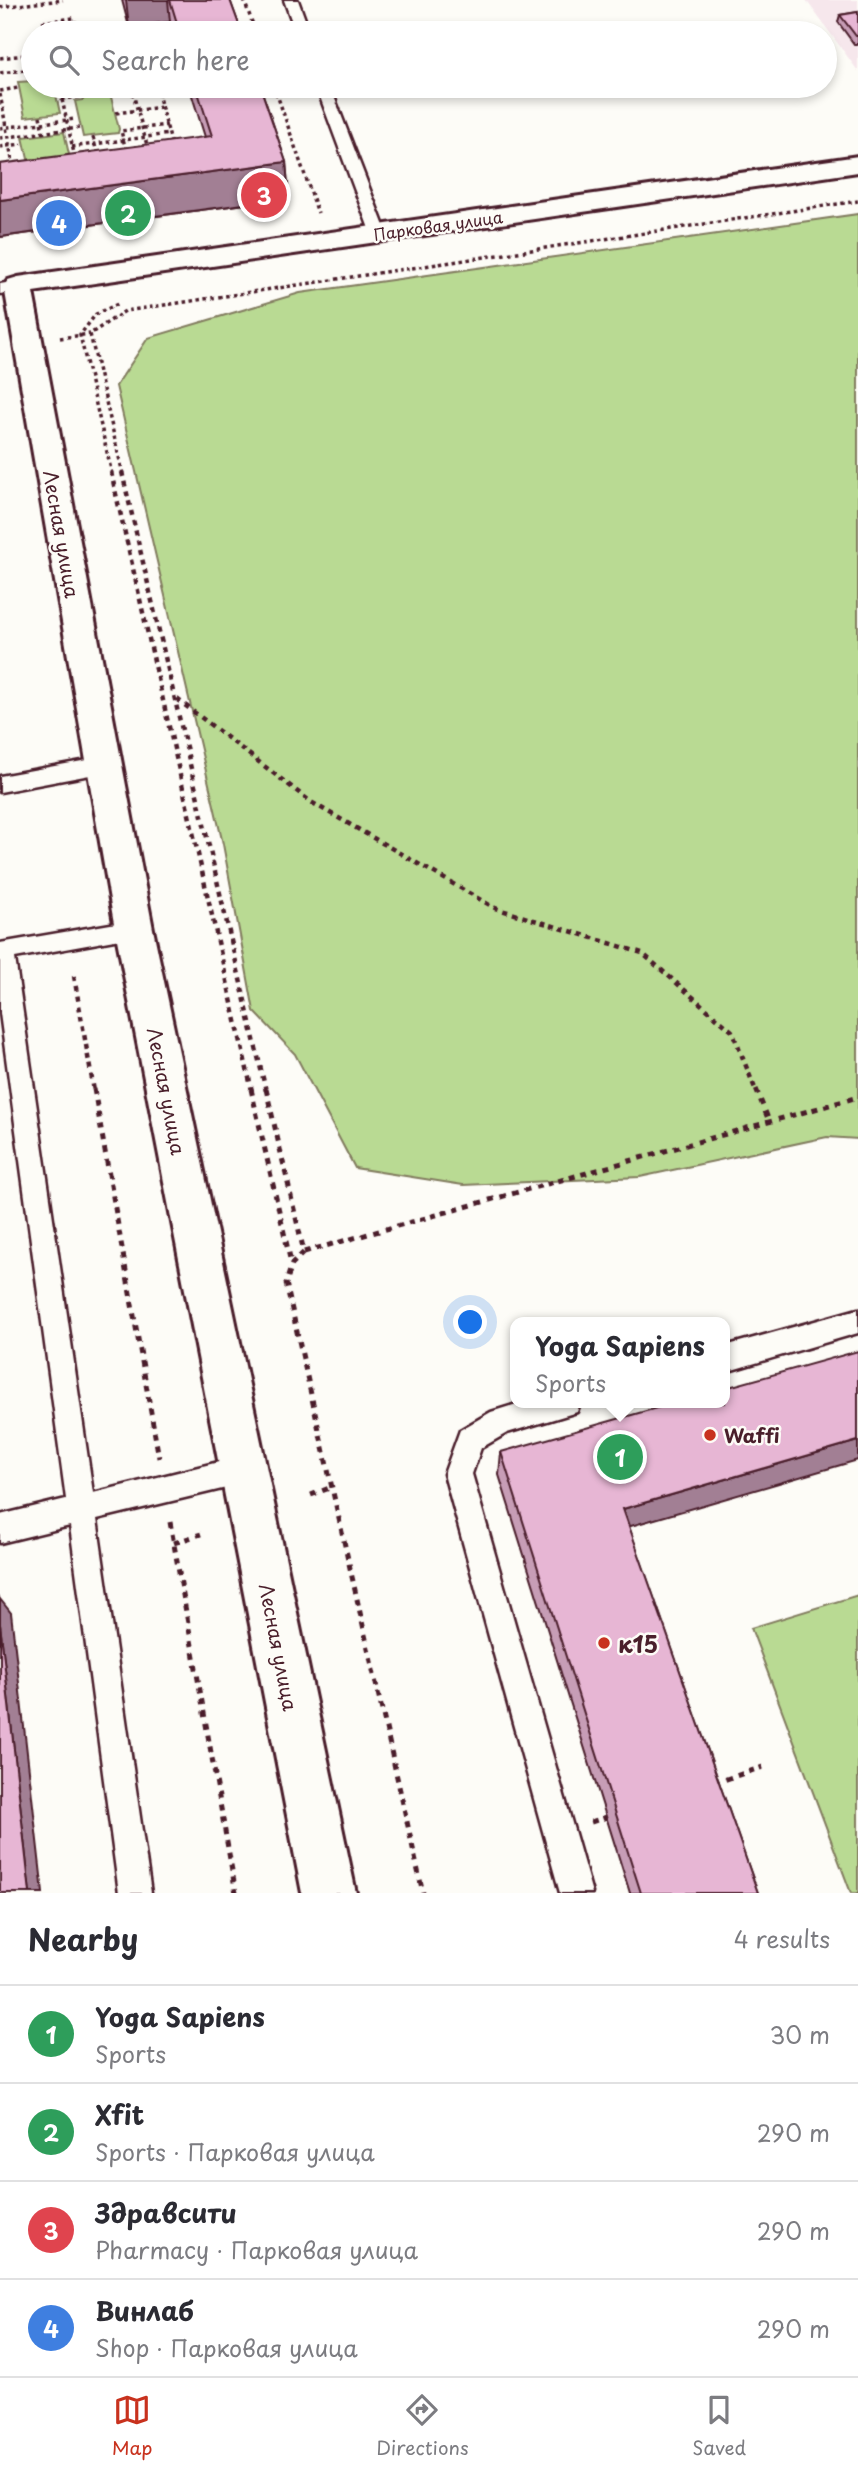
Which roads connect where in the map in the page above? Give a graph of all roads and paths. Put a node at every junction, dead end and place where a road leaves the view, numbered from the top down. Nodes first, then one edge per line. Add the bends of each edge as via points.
1 (64, 0) edge
2 (244, 0) edge
3 (291, 0) edge
4 (0, 7) edge
5 (53, 21) edge
6 (75, 21) edge
7 (252, 21) edge
8 (299, 21) edge
9 (21, 55) edge
10 (0, 58) edge
11 (21, 70) edge
12 (0, 73) edge
13 (18, 88) dead end
14 (0, 92) edge
15 (71, 98) edge
16 (134, 98) edge
17 (159, 98) edge
18 (278, 98) edge
19 (328, 98) edge
20 (62, 99) joint
21 (162, 107) junction
22 (137, 110) junction
23 (116, 113) dead end
24 (40, 116) dead end
25 (76, 118) dead end
26 (66, 120) junction
27 (41, 123) junction
28 (167, 125) junction
29 (6, 127) junction
30 (0, 128) edge
31 (79, 128) dead end
32 (142, 128) junction
33 (68, 129) junction
34 (43, 132) junction
35 (169, 134) junction
36 (8, 137) junction
37 (93, 137) dead end
38 (0, 138) edge
39 (145, 138) junction
40 (123, 141) junction
41 (22, 144) dead end
42 (95, 144) junction
43 (172, 144) junction
44 (9, 146) junction
45 (0, 147) edge
46 (72, 147) junction
47 (147, 147) junction
48 (125, 150) junction
49 (116, 151) edge
50 (107, 152) edge
51 (174, 152) edge
52 (97, 153) junction
53 (149, 155) edge
54 (74, 156) junction
55 (128, 158) edge
56 (21, 163) edge
57 (12, 164) junction
58 (76, 164) edge
59 (858, 164) edge
60 (14, 172) edge
61 (858, 201) edge
62 (318, 214) dead end
63 (379, 234) junction
64 (9, 288) edge
65 (123, 303) dead end
66 (90, 334) junction
67 (80, 335) junction
68 (60, 338) dead end
69 (176, 699) junction
70 (104, 765) junction
71 (0, 784) edge
72 (134, 929) junction
73 (74, 976) dead end
74 (858, 1097) edge
75 (769, 1121) junction
76 (304, 1252) junction
77 (292, 1264) junction
78 (858, 1321) edge
79 (730, 1358) edge
80 (549, 1408) edge
81 (243, 1470) junction
82 (332, 1487) junction
83 (164, 1488) junction
84 (311, 1495) dead end
85 (80, 1509) junction
86 (0, 1529) edge
87 (201, 1534) dead end
88 (174, 1543) junction
89 (763, 1767) dead end
90 (705, 1786) edge
91 (135, 1893) edge
92 (236, 1893) edge
93 (329, 1893) edge
94 (423, 1893) edge
95 (576, 1893) edge

1 - 4 path
2 - 7 path
3 - 8 lane
5 - 6 path
9 - 10 path
11 - 12 path
13 - 14 path
14 - 29 path
15 - 20 path
16 - 22 path
17 - 21 path
18 - 62 path
19 - 63 lane
20 - 26 path
21 - 22 path
21 - 28 path
22 - 23 path
22 - 32 path
24 - 27 path
25 - 26 path
26 - 27 path
26 - 33 path
27 - 29 path
27 - 34 path
28 - 32 path
28 - 35 path
29 - 30 path
29 - 36 path
31 - 33 path
32 - 39 path
32 - 40 path via 121,131
33 - 34 path
33 - 46 path
34 - 36 path
35 - 39 path
35 - 43 path
36 - 38 path
36 - 44 path
37 - 42 path
39 - 40 path
39 - 47 path
40 - 42 path
40 - 48 path
41 - 44 path
42 - 46 path
42 - 52 path
43 - 47 path
43 - 51 path
44 - 45 path
44 - 57 path
46 - 54 path
47 - 48 path
47 - 53 path
48 - 49 path
48 - 55 path
50 - 52 path
52 - 54 path
54 - 58 path
56 - 57 path
57 - 60 path
59 - 63 street, Парковая улица
61 - 66 path via 125,311
63 - 64 street, Парковая улица
64 - 70 street, Лесная улица
65 - 67 path via 110,305 87,320
66 - 67 path
66 - 69 path
67 - 68 path
67 - 77 path
69 - 75 path via 311,802 495,908 642,953 732,1031
69 - 76 path
70 - 71 lane
70 - 72 street, Лесная улица
72 - 81 street, Лесная улица
72 - 85 lane via 3,951
73 - 83 path
74 - 75 path
75 - 76 path
76 - 77 path
77 - 82 path via 286,1283
78 - 79 lane
80 - 95 lane via 501,1421 470,1439 458,1474
81 - 83 lane
81 - 93 street, Лесная улица
82 - 84 path
82 - 94 path
83 - 85 lane
83 - 88 path
85 - 86 lane
85 - 91 lane
87 - 88 path
88 - 92 path
89 - 90 path

